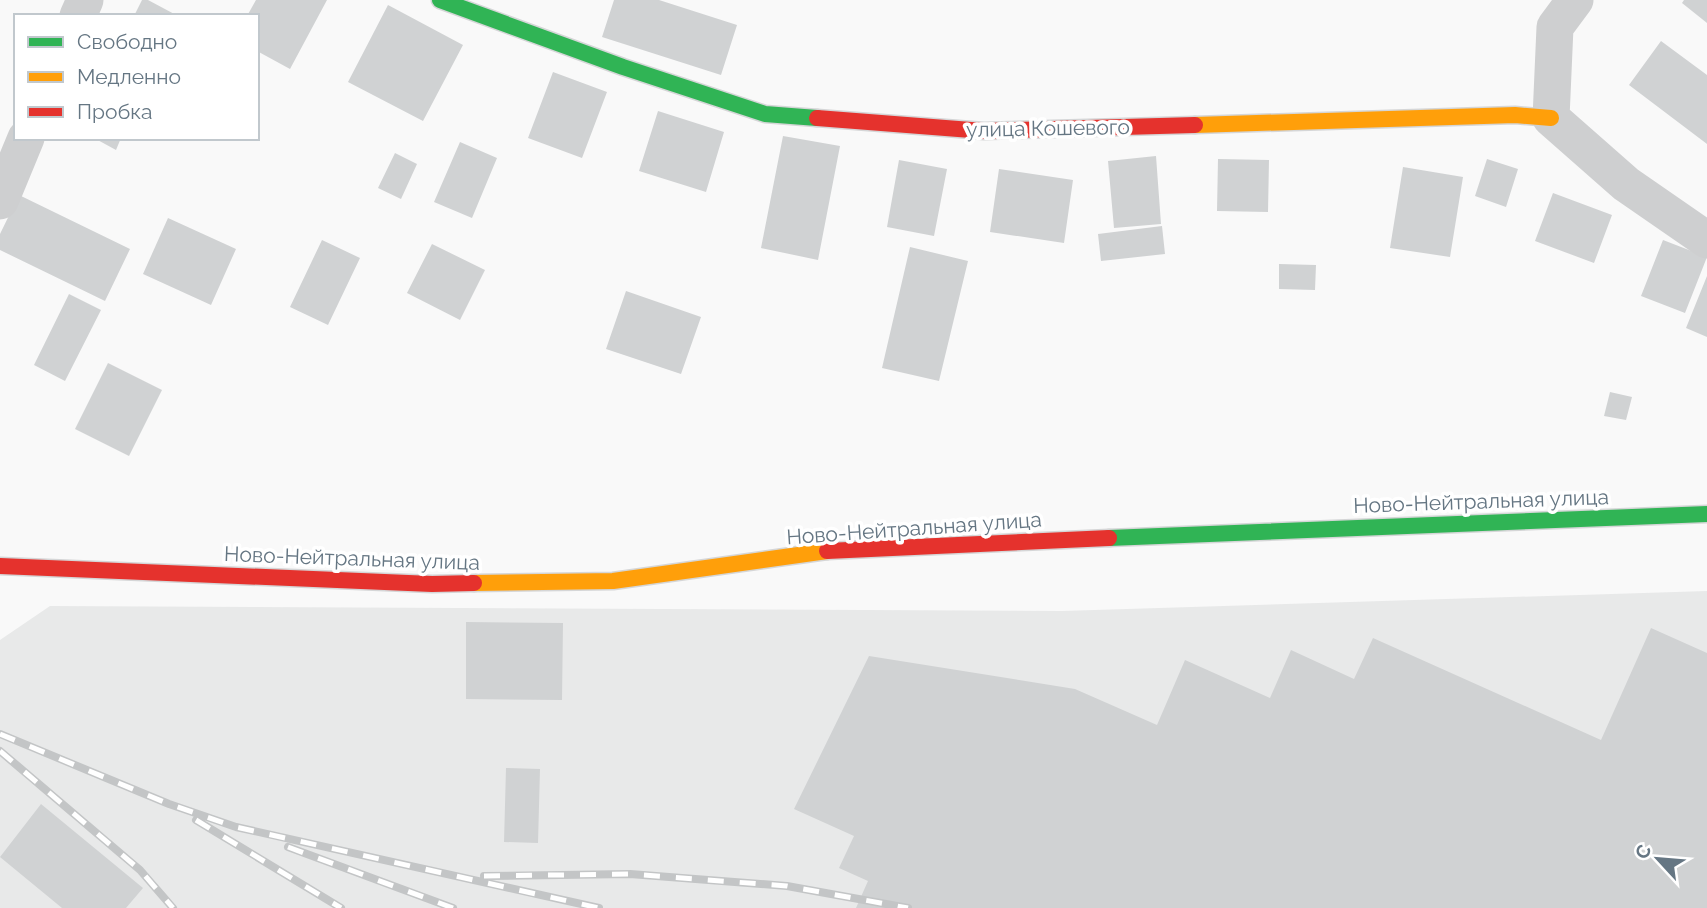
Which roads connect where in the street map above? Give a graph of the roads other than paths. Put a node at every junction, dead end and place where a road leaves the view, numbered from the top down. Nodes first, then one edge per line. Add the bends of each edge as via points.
1 (440, 0) edge
2 (1575, 0) edge
3 (1551, 118) junction
4 (25, 140) edge
5 (0, 201) edge
6 (1707, 240) edge
7 (1707, 514) edge
8 (0, 566) edge

1 - 3 street, улица Кошевого via 765,114 984,131 1514,115
2 - 3 street via 1555,27
3 - 6 street via 1626,184
4 - 5 street
7 - 8 street, Ново-Нейтральная улица via 838,549 613,581 432,584

